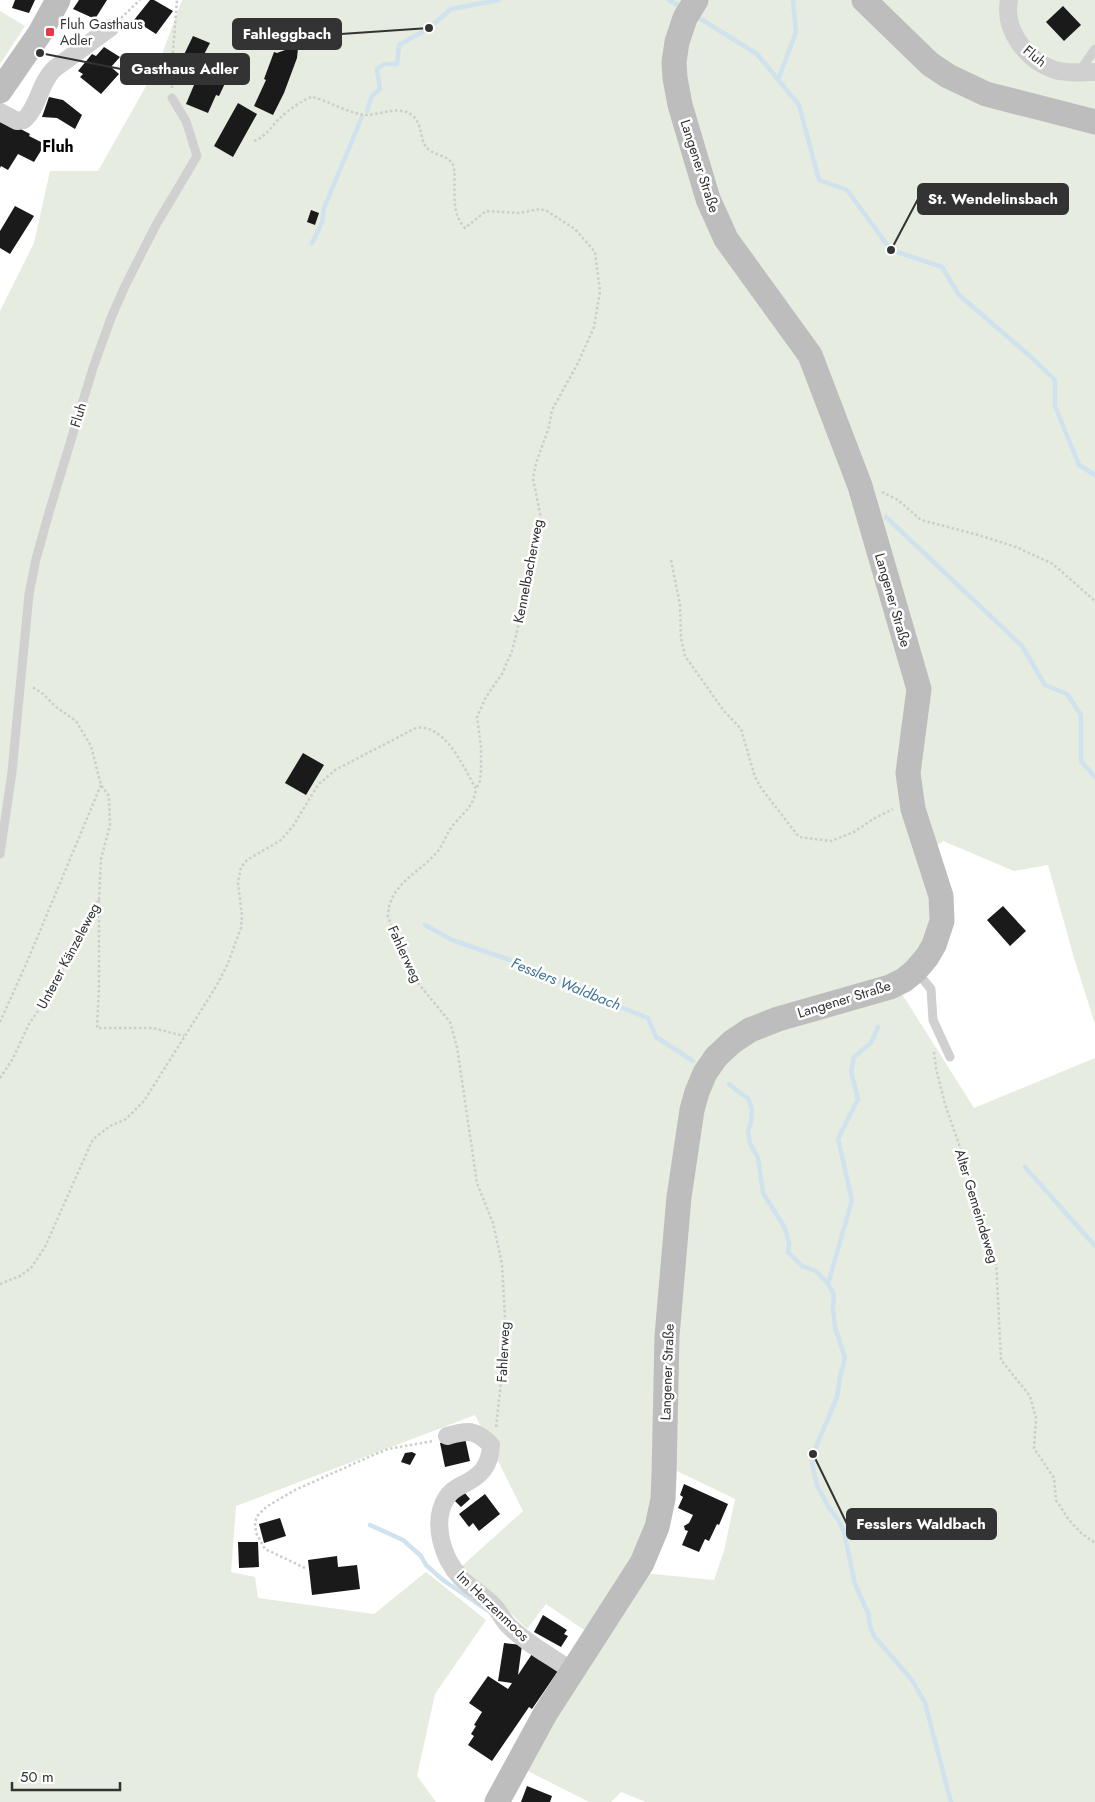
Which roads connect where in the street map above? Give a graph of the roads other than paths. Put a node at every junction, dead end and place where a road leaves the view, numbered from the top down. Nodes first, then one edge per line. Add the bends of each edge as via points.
1 (58, 0) edge
2 (696, 0) edge
3 (864, 0) edge
4 (1009, 0) edge
5 (110, 28) road end
6 (1095, 49) edge
7 (1087, 72) edge
8 (0, 91) edge
9 (172, 98) road end
10 (0, 112) edge
11 (1095, 122) edge
12 (0, 854) edge
13 (915, 971) junction
14 (950, 1057) dead end
15 (447, 1436) road end
16 (572, 1671) junction
17 (497, 1802) edge

1 - 8 main road via 40,33
2 - 13 main road, Langener Straße via 685,18 677,42 675,70 680,105 708,199 726,239 810,355 858,480 919,689 908,773 913,809 941,896 942,921 934,945
3 - 11 main road via 930,64 948,76 986,94
4 - 7 street, Fluh via 1008,19 1027,53 1058,71
5 - 10 street via 46,76 33,110 24,120
6 - 7 lane
9 - 12 lane, Fluh via 186,121 197,156 140,255 111,318 68,446 36,558 29,594 12,772
13 - 14 lane via 931,989 933,1020
13 - 16 main road, Langener Straße via 890,987 750,1030 716,1057 705,1073 692,1110 676,1226 667,1336 660,1514 654,1538 642,1563
15 - 16 street, Im Herzenmoos via 470,1432 491,1445 487,1466 481,1474 453,1490 440,1514 441,1538 451,1563 464,1580 494,1605 508,1625
16 - 17 main road, Langener Straße

